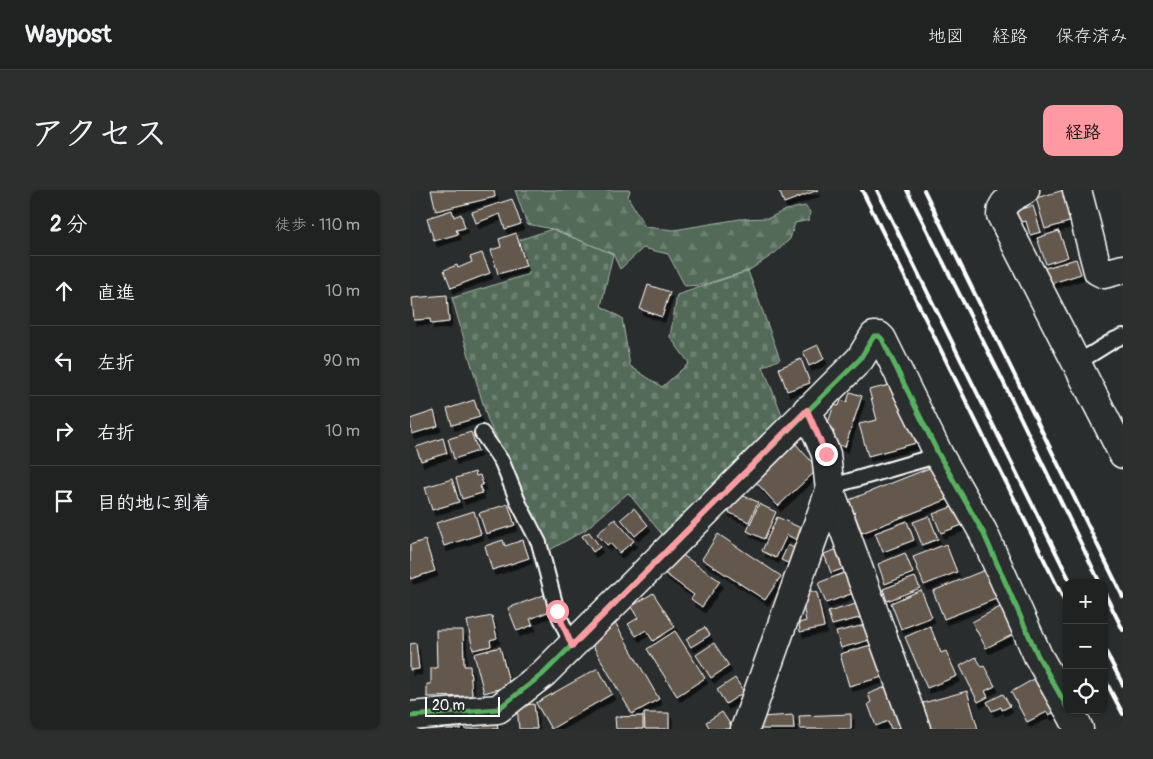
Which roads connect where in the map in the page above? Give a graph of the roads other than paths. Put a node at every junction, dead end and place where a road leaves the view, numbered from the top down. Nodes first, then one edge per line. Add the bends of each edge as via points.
1 (1025, 190) edge
2 (1077, 190) edge
3 (1123, 268) edge
4 (1123, 336) edge
5 (1077, 363) junction
6 (807, 410) junction
7 (482, 433) dead end
8 (1123, 454) edge
9 (939, 455) junction
10 (829, 489) junction
11 (572, 646) junction
12 (1063, 700) edge
13 (1071, 714) edge
14 (410, 716) edge
15 (745, 729) edge
16 (916, 729) edge
17 (1079, 729) edge

1 - 5 street via 1005,202 1001,215
2 - 3 street via 1098,271 1104,274
4 - 5 lane
5 - 8 street
6 - 9 street via 860,358 871,339 879,336
6 - 10 street via 826,454
6 - 11 street
7 - 11 lane via 502,462 540,543 557,611
9 - 10 lane
9 - 12 street via 983,532 1038,656
10 - 15 street
10 - 16 street
11 - 14 street via 543,674 498,709
13 - 17 street

